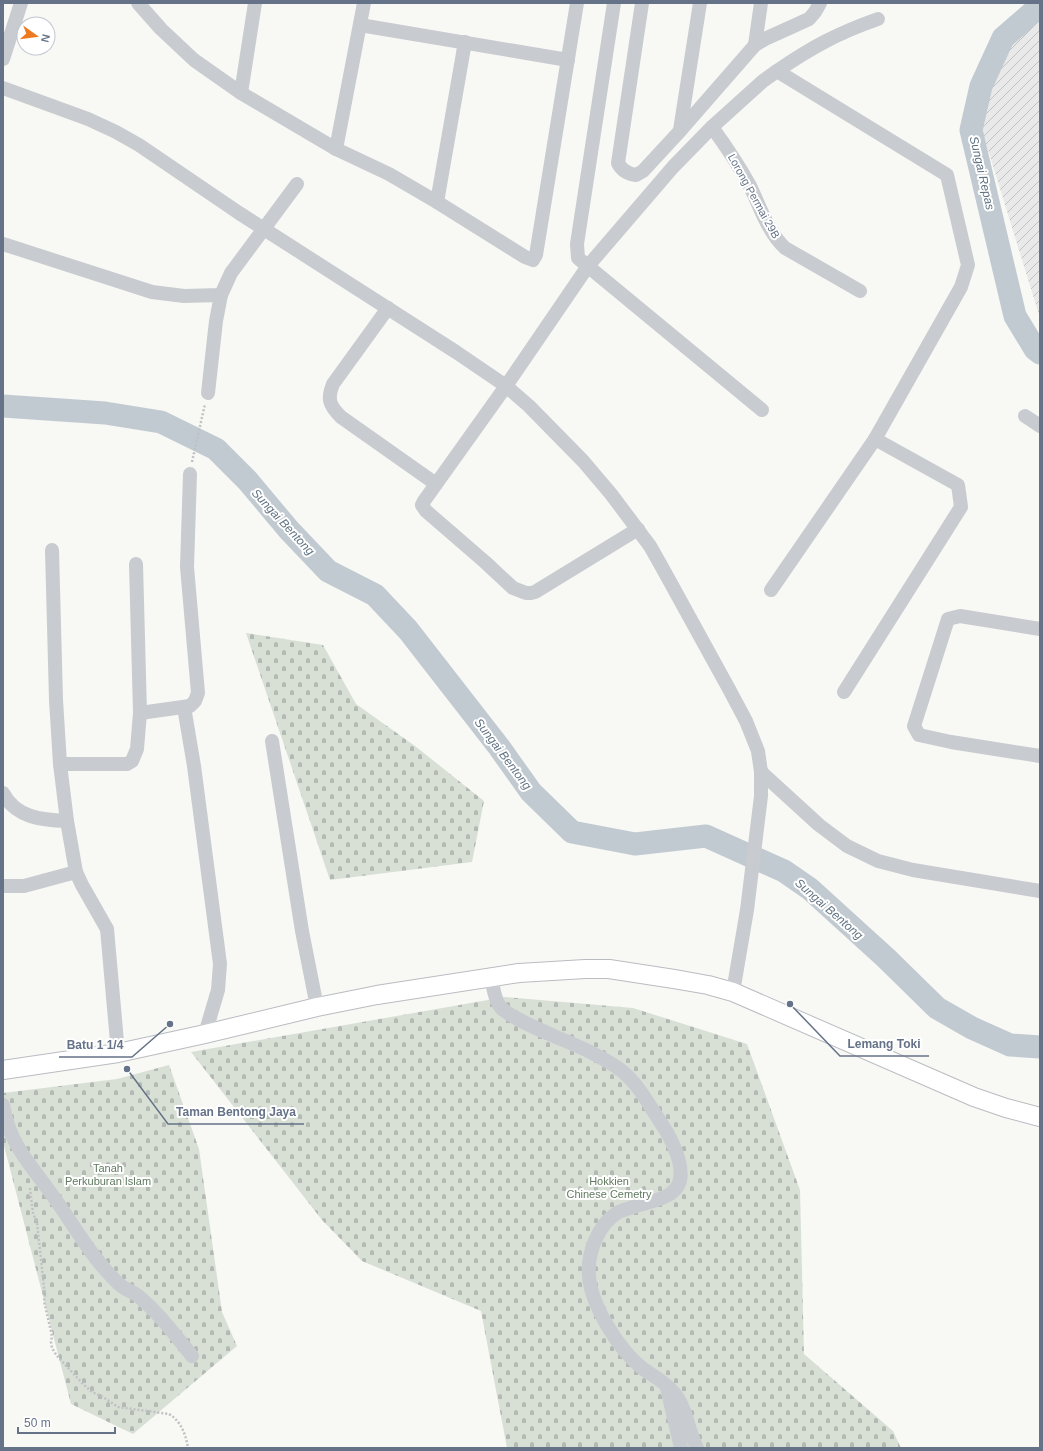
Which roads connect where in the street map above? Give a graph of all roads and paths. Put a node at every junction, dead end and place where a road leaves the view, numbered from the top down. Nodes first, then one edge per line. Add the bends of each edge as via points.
1 (20, 3) edge
2 (255, 3) edge
3 (364, 3) edge
4 (577, 3) edge
5 (614, 3) edge
6 (642, 3) edge
7 (700, 3) edge
8 (761, 3) edge
9 (820, 3) edge
10 (143, 6) edge
11 (878, 19) dead end
12 (360, 25) junction
13 (465, 42) junction
14 (755, 45) junction
15 (3, 59) edge
16 (568, 60) junction
17 (777, 71) junction
18 (3, 88) edge
19 (241, 93) junction
20 (712, 127) junction
21 (680, 130) junction
22 (336, 149) junction
23 (297, 184) dead end
24 (437, 202) junction
25 (264, 229) junction
26 (3, 244) edge
27 (588, 266) junction
28 (860, 291) dead end
29 (221, 295) junction
30 (388, 308) junction
31 (506, 386) junction
32 (208, 393) joint
33 (762, 410) dead end
34 (1025, 416) dead end
35 (1040, 426) edge
36 (875, 439) junction
37 (190, 474) joint
38 (436, 484) junction
39 (638, 528) junction
40 (52, 550) dead end
41 (136, 564) dead end
42 (771, 590) dead end
43 (1040, 629) edge
44 (844, 692) dead end
45 (184, 707) junction
46 (140, 713) junction
47 (272, 741) dead end
48 (1040, 756) edge
49 (60, 764) junction
50 (761, 772) junction
51 (3, 793) edge
52 (67, 821) junction
53 (76, 872) junction
54 (3, 886) edge
55 (1040, 891) edge
56 (490, 977) junction
57 (733, 992) junction
58 (317, 1007) junction
59 (205, 1034) junction
60 (118, 1053) junction
61 (3, 1070) edge
62 (3, 1105) edge
63 (1040, 1118) edge
64 (29, 1185) dead end
65 (192, 1356) dead end
66 (666, 1384) junction
67 (188, 1448) edge
68 (681, 1448) edge
69 (697, 1448) edge

1 - 15 street
2 - 19 street
3 - 12 street
4 - 16 street
5 - 27 street via 577,244 578,258
6 - 21 street via 618,163 630,174 639,174
7 - 21 street
8 - 14 street
9 - 14 street via 808,19
10 - 19 street via 161,29 194,60
11 - 17 street via 834,36
12 - 13 street
12 - 22 street
13 - 16 street
13 - 24 street
14 - 21 street
16 - 24 street via 534,259 525,257
17 - 20 street
17 - 36 street via 947,175 968,265 961,287
18 - 25 street via 116,132
19 - 22 street
20 - 27 street via 673,167
20 - 28 street, Lorong Permai 29B via 742,172 779,242 785,248
22 - 24 street via 377,168
23 - 25 street
25 - 29 street via 231,273
25 - 30 street
26 - 29 street via 152,292 184,296
27 - 31 street
27 - 33 street
29 - 32 street
30 - 31 street
30 - 38 street via 333,384 331,404 341,416
31 - 38 street
31 - 39 street via 583,461
32 - 37 path
34 - 35 street
36 - 42 street
36 - 44 street via 958,485 961,506
37 - 45 street via 187,567 198,693 195,701
38 - 39 street via 422,505 424,508 520,592 535,592
39 - 50 street via 733,695 758,751
40 - 49 street
41 - 46 street
43 - 48 street via 960,616 948,619 914,726 919,736
45 - 46 street
45 - 59 street via 220,964 218,990
46 - 49 street via 137,749 132,761 127,764
47 - 58 street via 302,931
49 - 52 street
50 - 55 street via 819,825 847,846 878,861 913,870
50 - 57 street via 761,796
51 - 52 street via 12,806 28,816 43,820
52 - 53 street
53 - 54 street via 24,886
53 - 60 street via 107,928
56 - 57 main road via 545,971 609,969 674,978
56 - 58 main road
56 - 66 street via 499,1007 534,1027 591,1052 623,1072 639,1088 678,1154 681,1171 678,1184 671,1194 618,1212 608,1220 597,1236 590,1256 589,1276 600,1314 629,1357
57 - 63 main road via 974,1097
58 - 59 main road
59 - 60 main road
60 - 61 main road
62 - 65 street via 12,1139 96,1258 120,1285 156,1313
64 - 67 path via 42,1260 44,1301 52,1336 52,1348 56,1356 92,1392 118,1407 175,1417 186,1437
66 - 68 street
66 - 69 street via 676,1394 682,1406

